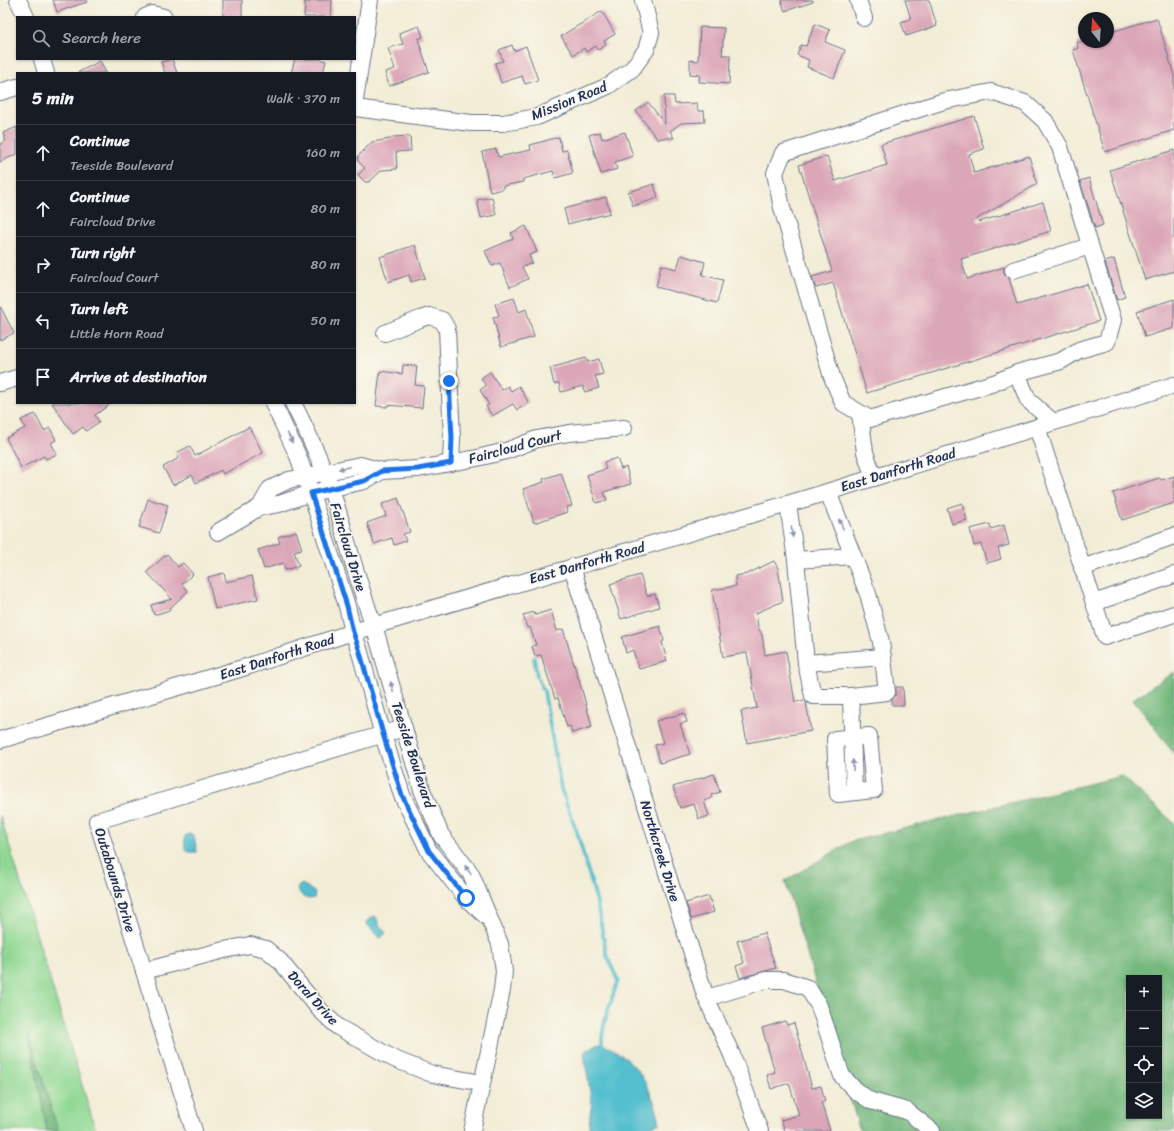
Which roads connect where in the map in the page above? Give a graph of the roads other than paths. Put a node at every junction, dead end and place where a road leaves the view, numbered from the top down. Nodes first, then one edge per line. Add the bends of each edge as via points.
1 (18, 0) edge
2 (370, 0) edge
3 (643, 0) edge
4 (858, 0) edge
5 (26, 16) edge
6 (147, 16) edge
7 (160, 16) edge
8 (864, 18) dead end
9 (42, 60) edge
10 (46, 72) edge
11 (16, 87) edge
12 (0, 92) edge
13 (356, 93) edge
14 (356, 108) edge
15 (1090, 246) junction
16 (1013, 270) dead end
17 (386, 333) dead end
18 (1017, 373) junction
19 (16, 378) edge
20 (0, 383) edge
21 (1174, 385) edge
22 (273, 404) edge
23 (294, 404) edge
24 (860, 414) junction
25 (1053, 422) junction
26 (1037, 427) junction
27 (624, 428) dead end
28 (451, 463) junction
29 (382, 471) junction
30 (324, 472) junction
31 (306, 476) junction
32 (874, 478) junction
33 (331, 489) junction
34 (828, 492) junction
35 (311, 493) junction
36 (788, 504) junction
37 (260, 506) junction
38 (218, 532) dead end
39 (1174, 536) edge
40 (853, 556) junction
41 (796, 560) junction
42 (572, 567) junction
43 (1082, 568) junction
44 (1174, 575) edge
45 (1094, 603) junction
46 (1174, 614) edge
47 (374, 626) junction
48 (353, 632) junction
49 (883, 657) junction
50 (806, 663) junction
51 (851, 696) junction
52 (404, 728) junction
53 (383, 734) junction
54 (853, 737) junction
55 (0, 740) edge
56 (854, 792) junction
57 (489, 918) junction
58 (144, 971) junction
59 (707, 998) junction
60 (482, 1083) junction
61 (194, 1131) edge
62 (472, 1131) edge
63 (760, 1131) edge
64 (932, 1131) edge

1 - 5 street
2 - 13 street
3 - 14 street, Mission Road via 651,33 646,50 632,69 608,86 537,117 503,123 471,123
4 - 8 street
6 - 7 street
9 - 10 street
11 - 12 street
15 - 16 street
15 - 18 street via 1113,320 1107,342 1079,350 1061,361
15 - 24 street via 1060,147 1045,121 1025,103 990,92 944,101 783,153 775,173 782,208 832,377 843,403
17 - 28 street via 429,316 442,320 447,329
18 - 24 street via 994,383 870,420
18 - 25 street via 1028,400
19 - 20 street
21 - 25 street, East Danforth Road
22 -> 31 street, Faircloud Drive
23 - 30 street, Faircloud Drive
24 - 32 street via 865,452
25 - 26 street, East Danforth Road
26 - 32 street, East Danforth Road
26 - 43 street
27 - 28 street, Faircloud Court via 569,433
28 - 29 street, Faircloud Court via 418,469
29 -> 30 street, Faircloud Court via 360,464
29 - 33 street, Faircloud Court via 364,481
30 - 31 street, Faircloud Court
30 - 33 street, Faircloud Drive
31 - 35 street, Faircloud Drive
31 - 37 street, Faircloud Court via 289,480 270,489
32 - 34 street, East Danforth Road
33 - 35 street, Faircloud Court
33 - 47 street, Faircloud Drive
34 - 36 street, East Danforth Road
40 -> 34 street
35 - 37 street, Faircloud Court via 279,504
35 - 48 street, Faircloud Drive
36 -> 41 street
36 - 42 street, East Danforth Road
37 - 38 street, Faircloud Court
39 - 43 street
40 - 41 street
40 - 49 street via 868,594
41 - 50 street
42 - 47 street, East Danforth Road
42 - 59 street, Northcreek Drive
43 - 45 street
44 - 45 street
45 - 46 street via 1105,637
47 - 48 street, East Danforth Road
52 -> 47 street, Teeside Boulevard
48 - 53 street, Teeside Boulevard
48 - 55 street, East Danforth Road
49 - 50 street
49 - 51 street via 888,692
50 - 51 street via 813,696
51 - 54 street
52 - 53 street, Outabounds Drive
57 -> 52 street, Teeside Boulevard via 471,874 441,835 422,790
53 - 57 street, Teeside Boulevard via 402,795 429,851 466,898
53 - 58 street, Outabounds Drive via 97,821
56 -> 54 street
54 - 56 street via 835,739 838,794
54 - 56 street via 868,736 874,790
57 - 60 street, Teeside Boulevard via 500,944 504,971
58 - 60 street, Doral Drive via 250,945 266,949 280,961 320,1010 338,1027 394,1059 432,1074
58 - 61 street, Outabounds Drive
59 - 63 street, Northcreek Drive via 732,1055
59 - 64 street via 766,980 784,980 808,988 819,1006 842,1076 849,1085 872,1101 907,1111
60 - 62 street, Teeside Boulevard

